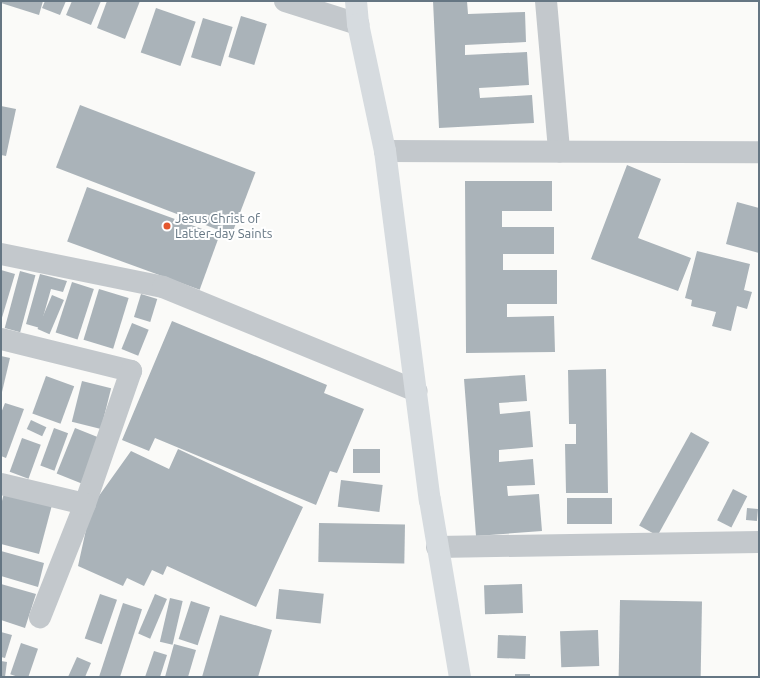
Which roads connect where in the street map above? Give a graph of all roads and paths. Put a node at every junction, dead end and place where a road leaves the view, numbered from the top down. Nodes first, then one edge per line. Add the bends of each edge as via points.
1 (285, 1) edge
2 (356, 1) edge
3 (546, 1) edge
4 (358, 24) junction
5 (385, 150) junction
6 (559, 151) junction
7 (759, 152) edge
8 (1, 254) edge
9 (1, 339) edge
10 (416, 391) junction
11 (1, 484) edge
12 (85, 504) junction
13 (759, 542) edge
14 (438, 547) junction
15 (40, 618) dead end
16 (460, 677) edge

1 - 4 street
2 - 4 street
3 - 6 street
4 - 5 street
5 - 6 street
5 - 10 street
6 - 7 street
8 - 10 street via 163,287
9 - 12 street via 131,371
10 - 14 street
11 - 12 street
12 - 15 street
13 - 14 street
14 - 16 street

